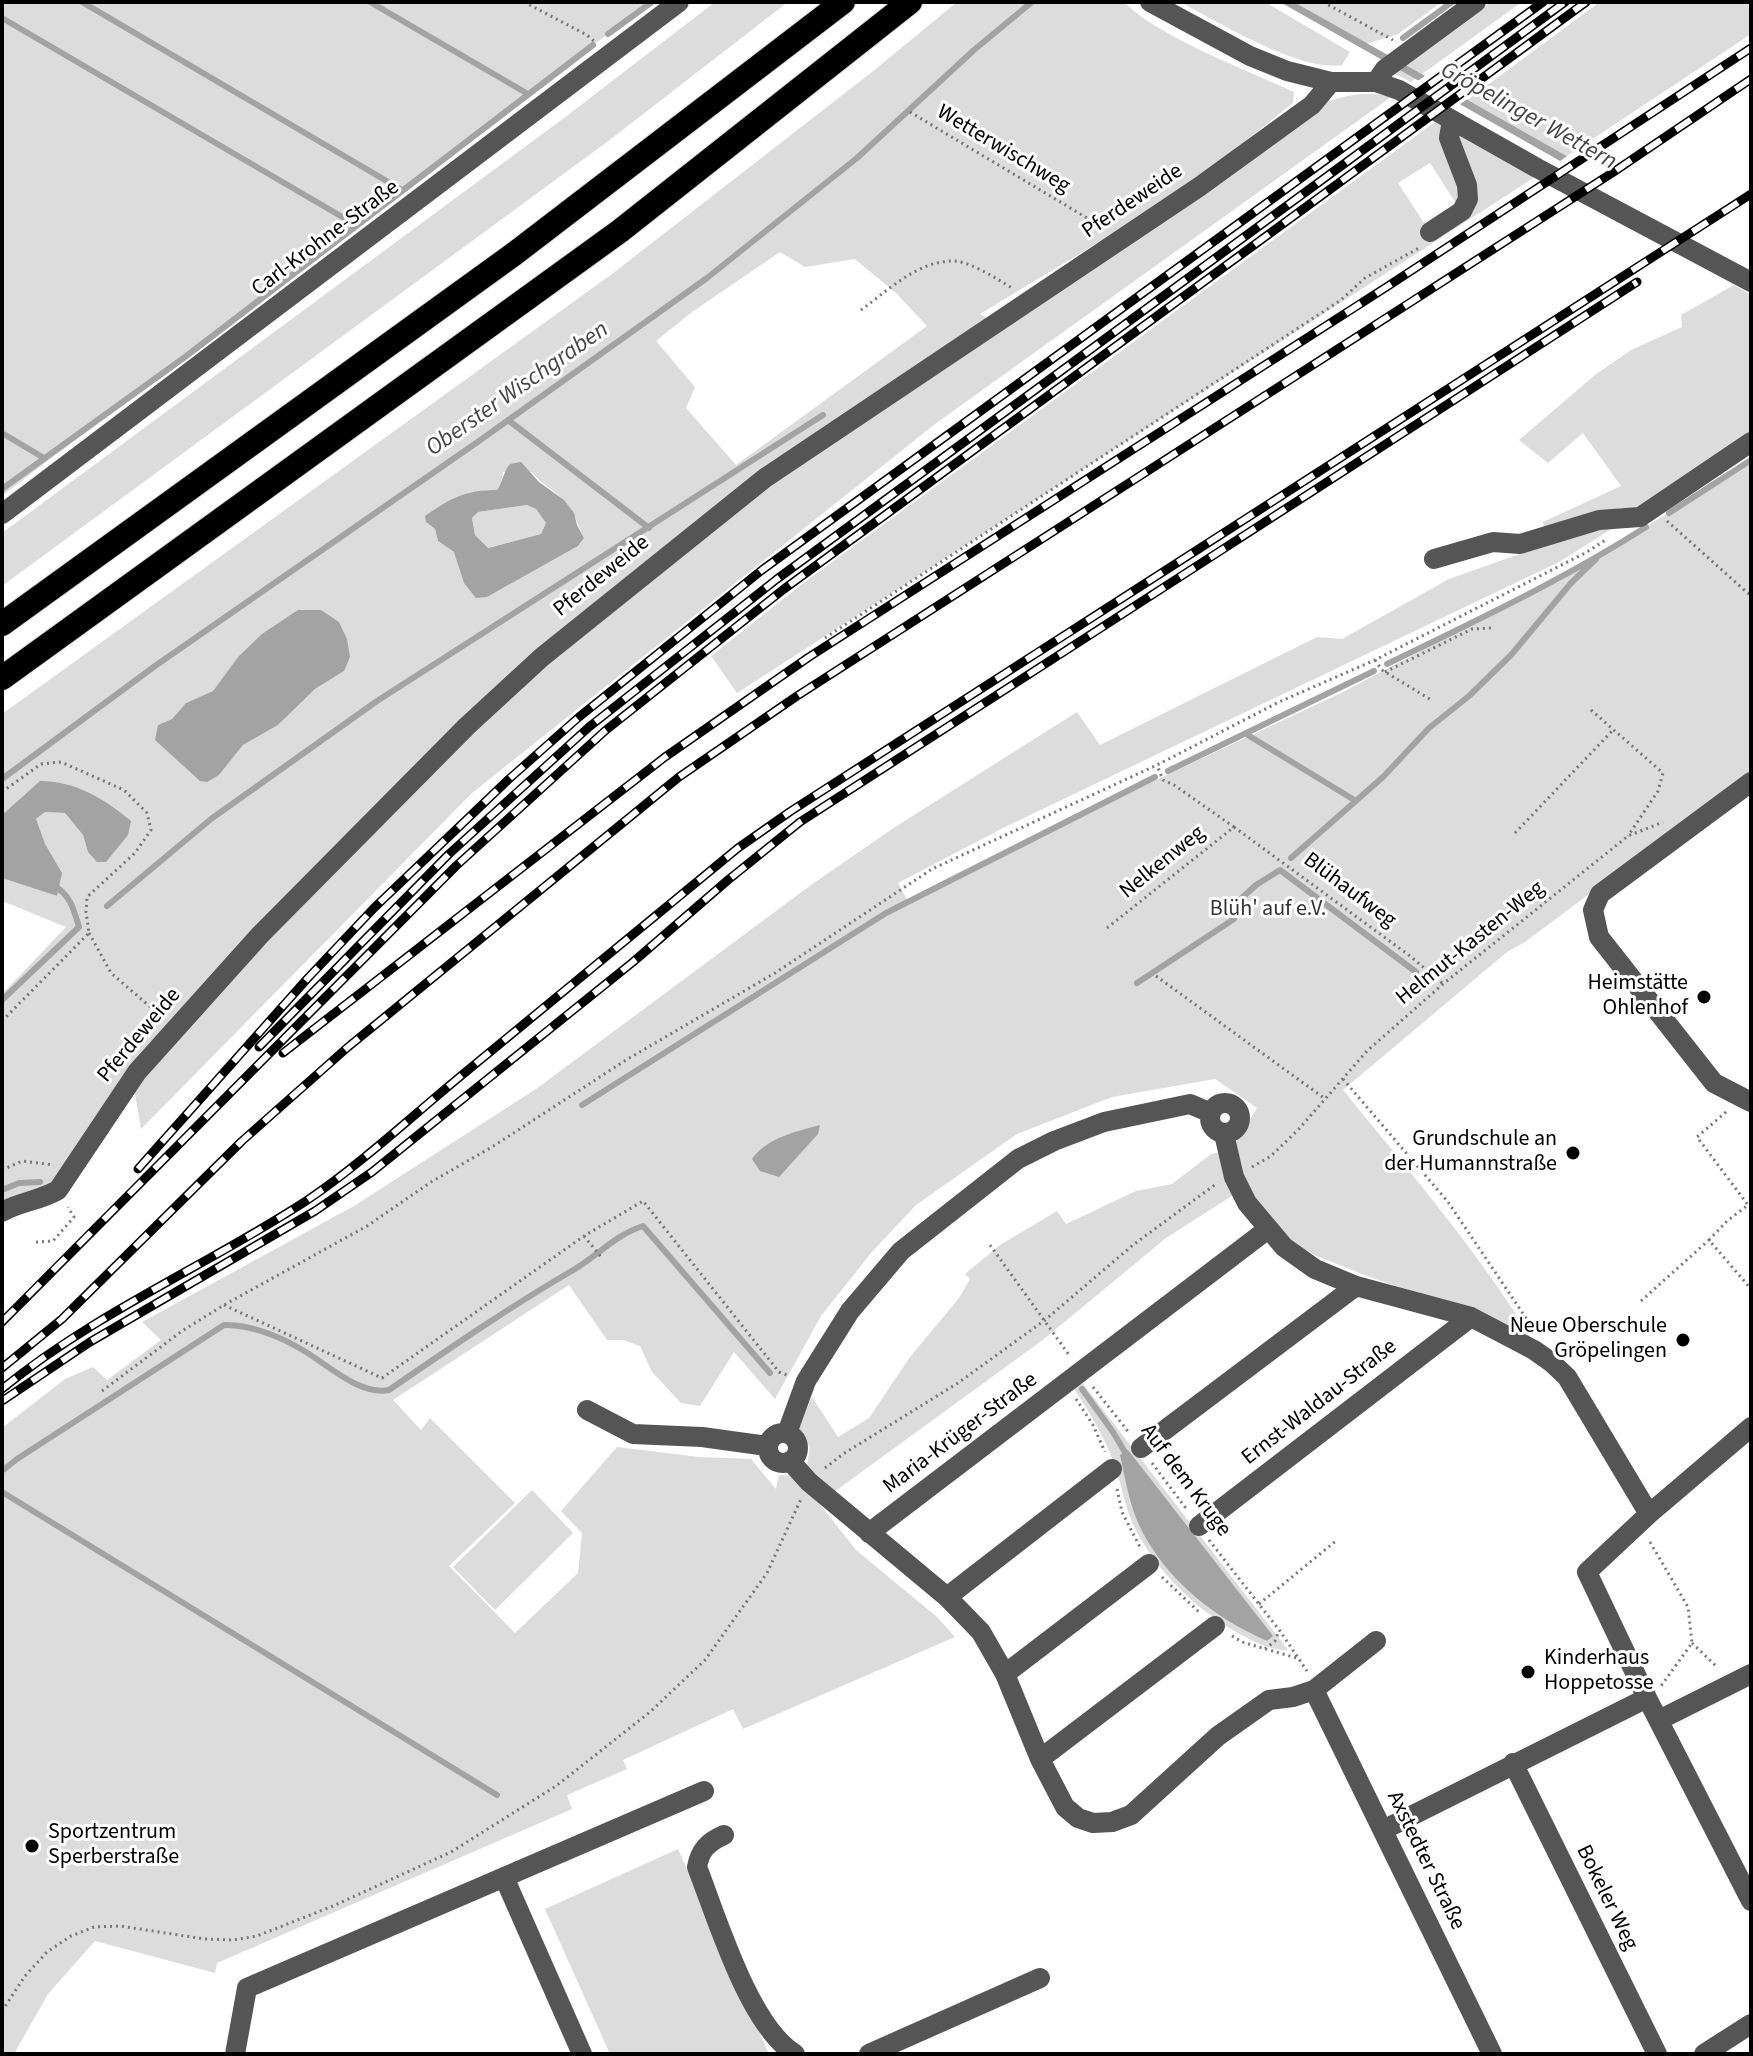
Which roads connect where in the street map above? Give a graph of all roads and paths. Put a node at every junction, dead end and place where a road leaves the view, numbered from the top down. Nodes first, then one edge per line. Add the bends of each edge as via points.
1 (524, 2) edge
2 (679, 2) edge
3 (843, 2) edge
4 (910, 2) edge
5 (1150, 2) edge
6 (1323, 2) edge
7 (1476, 2) edge
8 (609, 56) junction
9 (1393, 65) junction
10 (1331, 82) junction
11 (910, 112) dead end
12 (1452, 120) junction
13 (1430, 232) joint
14 (1121, 239) junction
15 (1751, 282) edge
16 (1031, 299) junction
17 (861, 310) dead end
18 (1751, 442) edge
19 (1654, 510) junction
20 (2, 514) edge
21 (1608, 538) dead end
22 (1434, 559) dead end
23 (1751, 596) edge
24 (2, 624) edge
25 (1491, 628) dead end
26 (825, 638) dead end
27 (1375, 660) junction
28 (1385, 672) junction
29 (2, 678) edge
30 (1433, 701) dead end
31 (1591, 710) dead end
32 (1613, 730) junction
33 (1157, 765) junction
34 (1751, 782) edge
35 (2, 792) edge
36 (1665, 821) dead end
37 (1234, 827) junction
38 (1515, 833) dead end
39 (1628, 836) junction
40 (1107, 928) dead end
41 (89, 933) junction
42 (1156, 976) dead end
43 (1443, 984) junction
44 (2, 1021) edge
45 (177, 1027) junction
46 (1343, 1079) junction
47 (1746, 1095) edge
48 (1324, 1098) junction
49 (2, 1170) edge
50 (72, 1173) junction
51 (1234, 1177) junction
52 (58, 1190) junction
53 (2, 1212) edge
54 (1268, 1229) junction
55 (584, 1236) junction
56 (1709, 1240) junction
57 (36, 1242) dead end
58 (990, 1245) dead end
59 (602, 1258) dead end
60 (1356, 1286) junction
61 (1751, 1289) edge
62 (1641, 1301) dead end
63 (224, 1305) junction
64 (1471, 1317) junction
65 (1045, 1320) junction
66 (1532, 1327) dead end
67 (779, 1372) dead end
68 (1074, 1378) junction
69 (102, 1391) dead end
70 (587, 1410) dead end
71 (1751, 1427) edge
72 (787, 1433) junction
73 (767, 1446) junction
74 (1141, 1448) junction
75 (791, 1462) junction
76 (1112, 1469) junction
77 (809, 1482) junction
78 (1644, 1519) junction
79 (1199, 1526) junction
80 (869, 1533) junction
81 (1337, 1540) dead end
82 (1149, 1564) junction
83 (947, 1597) junction
84 (1259, 1604) junction
85 (1215, 1626) junction
86 (1280, 1631) junction
87 (1376, 1641) dead end
88 (1692, 1643) junction
89 (1265, 1649) junction
90 (1300, 1659) junction
91 (1005, 1674) junction
92 (1742, 1679) edge
93 (1314, 1690) junction
94 (1652, 1706) junction
95 (1040, 1759) junction
96 (1513, 1763) junction
97 (704, 1791) dead end
98 (1383, 1830) junction
99 (724, 1835) dead end
100 (504, 1877) junction
101 (1751, 1901) edge
102 (1040, 1978) dead end
103 (2, 2011) edge
104 (1751, 2024) edge
105 (235, 2054) edge
106 (582, 2054) edge
107 (795, 2054) edge
108 (869, 2054) edge
109 (1492, 2054) edge
110 (1657, 2054) edge
111 (1704, 2054) edge

1 - 8 path via 587,35
2 - 8 street, Carl-Krohne-Straße
3 - 24 highway via 514,254
4 - 29 highway via 620,231
5 - 10 street via 1250,56
6 - 9 path via 1383,33
7 - 9 street
8 - 20 street, Carl-Krohne-Straße
9 - 10 street
9 - 12 street via 1399,90
10 - 14 street, Pferdeweide via 1312,105
11 - 14 path, Wetterwischweg
12 - 13 street via 1449,138 1468,199 1462,211
12 - 15 street
13 - 26 path via 1425,245 1365,278 1341,300
14 - 16 street, Pferdeweide
16 - 17 path via 981,270 951,260 916,271
16 - 45 street, Pferdeweide via 765,478 542,657 260,935
18 - 19 street
19 - 22 street via 1520,544 1493,542
19 - 23 path
21 - 27 path
25 - 28 path via 1472,629
27 - 28 path
27 - 33 path
28 - 30 path
31 - 32 path
32 - 38 path
32 - 39 path via 1663,773 1658,791
33 - 37 path, Nelkenweg via 1163,780
33 - 63 path via 932,869 775,973 626,1060 367,1226
34 - 47 street via 1600,894 1593,910 1599,937 1714,1083
35 - 41 path via 41,764 61,762 124,790 147,813 151,830 135,853 87,897
36 - 39 path, Helmut-Kasten-Weg
37 - 40 path, Nelkenweg
37 - 43 path, Blühaufweg
39 - 43 path, Helmut-Kasten-Weg
41 - 44 path
41 - 45 path via 111,973
42 - 48 path
43 - 46 path, Helmut-Kasten-Weg
45 - 50 street, Pferdeweide via 137,1072
46 - 48 path, Helmut-Kasten-Weg
46 - 66 path via 1448,1202
47 - 56 path via 1697,1137 1748,1205
48 - 51 path, Helmut-Kasten-Weg via 1271,1156
49 - 50 path via 22,1161 48,1162
50 - 52 street, Pferdeweide
51 - 54 street
51 - 65 path, Helmut-Kasten-Weg via 1144,1236
51 - 72 street via 1224,1134 1214,1129 1211,1113 1190,1104 1104,1122 1018,1159 901,1251 850,1311 806,1381
52 - 53 street, Pferdeweide
52 - 57 path via 74,1217 53,1241
54 - 60 street via 1315,1269
54 - 68 street
55 - 59 path
55 - 63 path via 382,1378
55 - 67 path via 643,1201
56 - 61 path
56 - 62 path
58 - 65 path, Auf dem Kruge
60 - 64 street
60 - 74 street
63 - 69 path
64 - 78 street via 1534,1350 1567,1377
64 - 79 street, Ernst-Waldau-Straße
65 - 68 path, Auf dem Kruge
65 - 77 path, Helmut-Kasten-Weg
68 - 74 path, Auf dem Kruge
68 - 76 path, Auf dem Kruge
68 - 80 street, Maria-Krüger-Straße
70 - 73 street via 633,1434
71 - 78 street
72 - 73 street via 776,1434
72 - 75 street via 798,1446
73 - 75 street via 775,1462
74 - 79 path, Auf dem Kruge
75 - 77 street
76 - 82 path, Auf dem Kruge via 1122,1512
76 - 83 street
77 - 80 street
77 - 103 path via 767,1573 705,1660 650,1712 556,1786 451,1852 257,1936 205,1939 120,1926 94,1927 71,1936 47,1952
78 - 88 path via 1688,1607
78 - 94 street via 1587,1572
79 - 84 path, Auf dem Kruge
80 - 83 street
81 - 84 path
82 - 85 path, Auf dem Kruge
82 - 91 street
83 - 91 street via 981,1632
84 - 86 path, Auf dem Kruge
85 - 89 path, Auf dem Kruge
85 - 95 street
86 - 89 path
86 - 90 path, Auf dem Kruge
87 - 93 street
88 - 92 path
88 - 94 path
89 - 90 path, Auf dem Kruge
90 - 93 path, Auf dem Kruge
91 - 95 street
92 - 94 street
93 - 95 street via 1269,1700 1218,1736 1131,1815 1112,1822 1093,1823 1065,1807
93 - 98 street, Axstedter Straße
94 - 96 street
94 - 101 street
96 - 98 street
96 - 110 street, Bokeler Weg
97 - 100 street
98 - 109 street, Axstedter Straße
99 - 107 street via 704,1847 697,1867 762,2021
100 - 105 street via 247,1988
100 - 106 street
102 - 108 street
104 - 111 street

